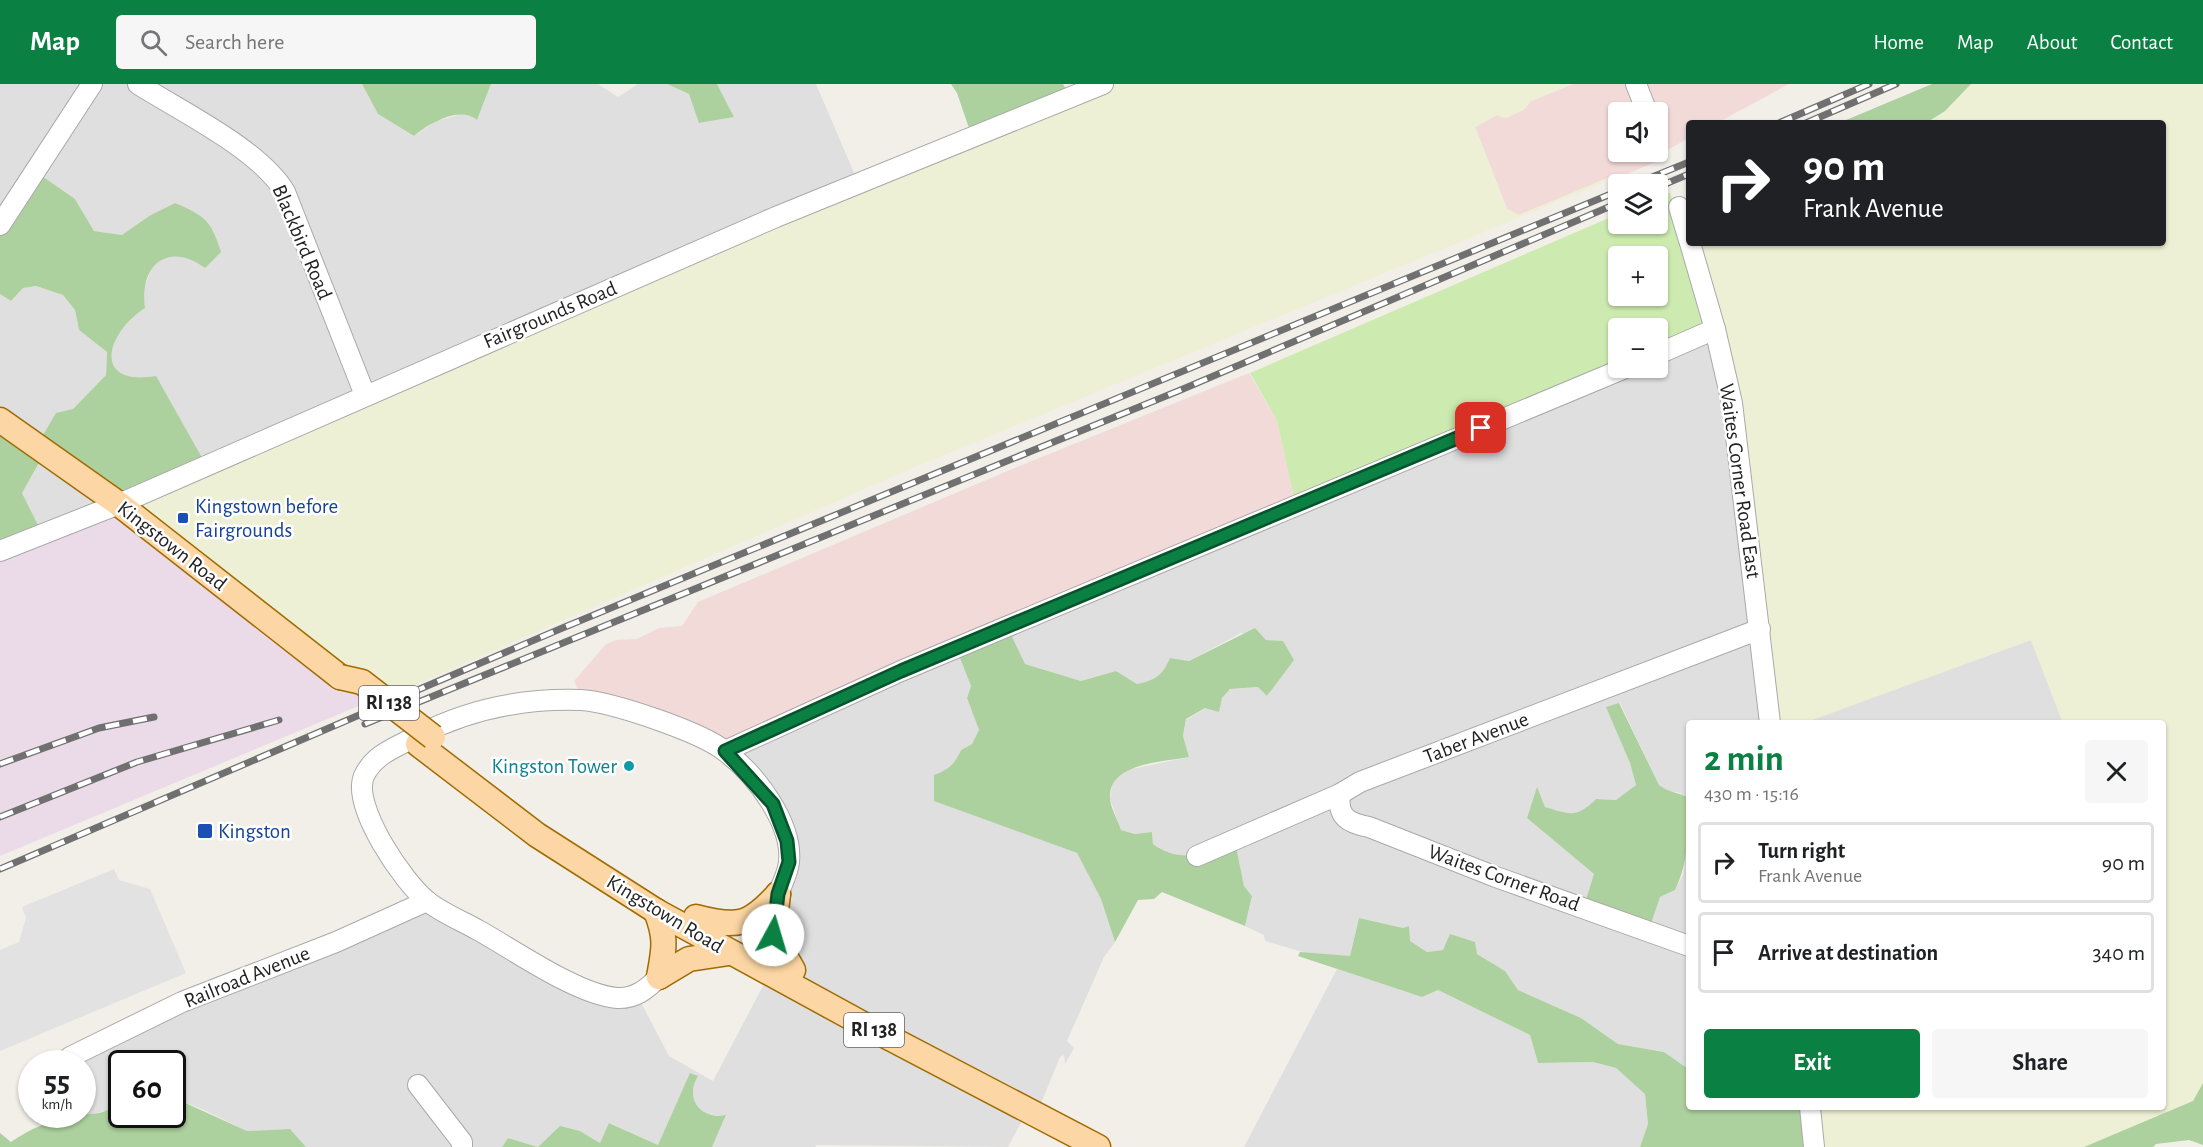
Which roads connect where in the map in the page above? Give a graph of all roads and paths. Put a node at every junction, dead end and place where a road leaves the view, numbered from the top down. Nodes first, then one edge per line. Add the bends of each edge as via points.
1 (92, 84) edge
2 (138, 84) edge
3 (1103, 84) edge
4 (1636, 84) edge
5 (1643, 102) edge
6 (1679, 207) dead end
7 (0, 225) edge
8 (1686, 231) edge
9 (1690, 246) edge
10 (1715, 329) junction
11 (1668, 350) edge
12 (1608, 375) edge
13 (365, 395) junction
14 (0, 420) edge
15 (119, 504) junction
16 (0, 551) edge
17 (1760, 629) junction
18 (1770, 720) edge
19 (426, 740) junction
20 (725, 751) junction
21 (1340, 794) junction
22 (1197, 856) dead end
23 (778, 894) junction
24 (427, 901) junction
25 (656, 911) junction
26 (696, 917) junction
27 (1686, 945) edge
28 (729, 953) junction
29 (793, 970) junction
30 (659, 977) junction
31 (84, 1050) edge
32 (418, 1085) dead end
33 (1020, 1105) junction
34 (1810, 1110) edge
35 (462, 1147) edge
36 (1098, 1147) edge
37 (1814, 1147) edge

1 - 7 street
2 - 13 street, Blackbird Road via 247,152 277,179
3 - 13 street, Fairgrounds Road via 776,217
4 - 5 street
6 - 8 street, Waites Corner Road East
9 - 10 street, Waites Corner Road East
10 - 11 street
10 - 17 street, Waites Corner Road East via 1740,453
12 - 20 street via 901,671
13 - 15 street, Fairgrounds Road
14 - 15 main road, Kingstown Road / RI 138
15 - 16 street, Fairgrounds Road
15 - 19 main road, Kingstown Road / RI 138 via 352,690
17 - 18 street, Waites Corner Road East
17 - 21 street, Taber Avenue via 1360,782
19 - 25 main road, Kingstown Road / RI 138 via 537,835
19 - 26 main road, Kingstown Road / RI 138 via 552,827
20 - 23 street via 753,779 777,813 787,841 789,862
20 - 24 street via 658,720 584,700 529,702 451,719 376,758 364,777 361,793 398,870
21 - 22 street, Taber Avenue
21 - 27 street, Waites Corner Road via 1338,808 1343,818 1354,824
23 - 26 main road via 750,921 734,925
23 - 29 main road via 773,935
24 - 30 street via 598,994 635,996
24 - 31 street, Railroad Avenue via 182,1002
25 - 28 main road, Kingstown Road / RI 138
25 - 30 main road via 665,932
26 - 29 main road, Kingstown Road / RI 138
28 - 30 main road via 688,959
28 - 33 main road, Kingstown Road / RI 138
29 - 33 main road, Kingstown Road / RI 138 via 996,1084
32 - 35 street
33 - 36 main road, Kingstown Road / RI 138
34 - 37 street

